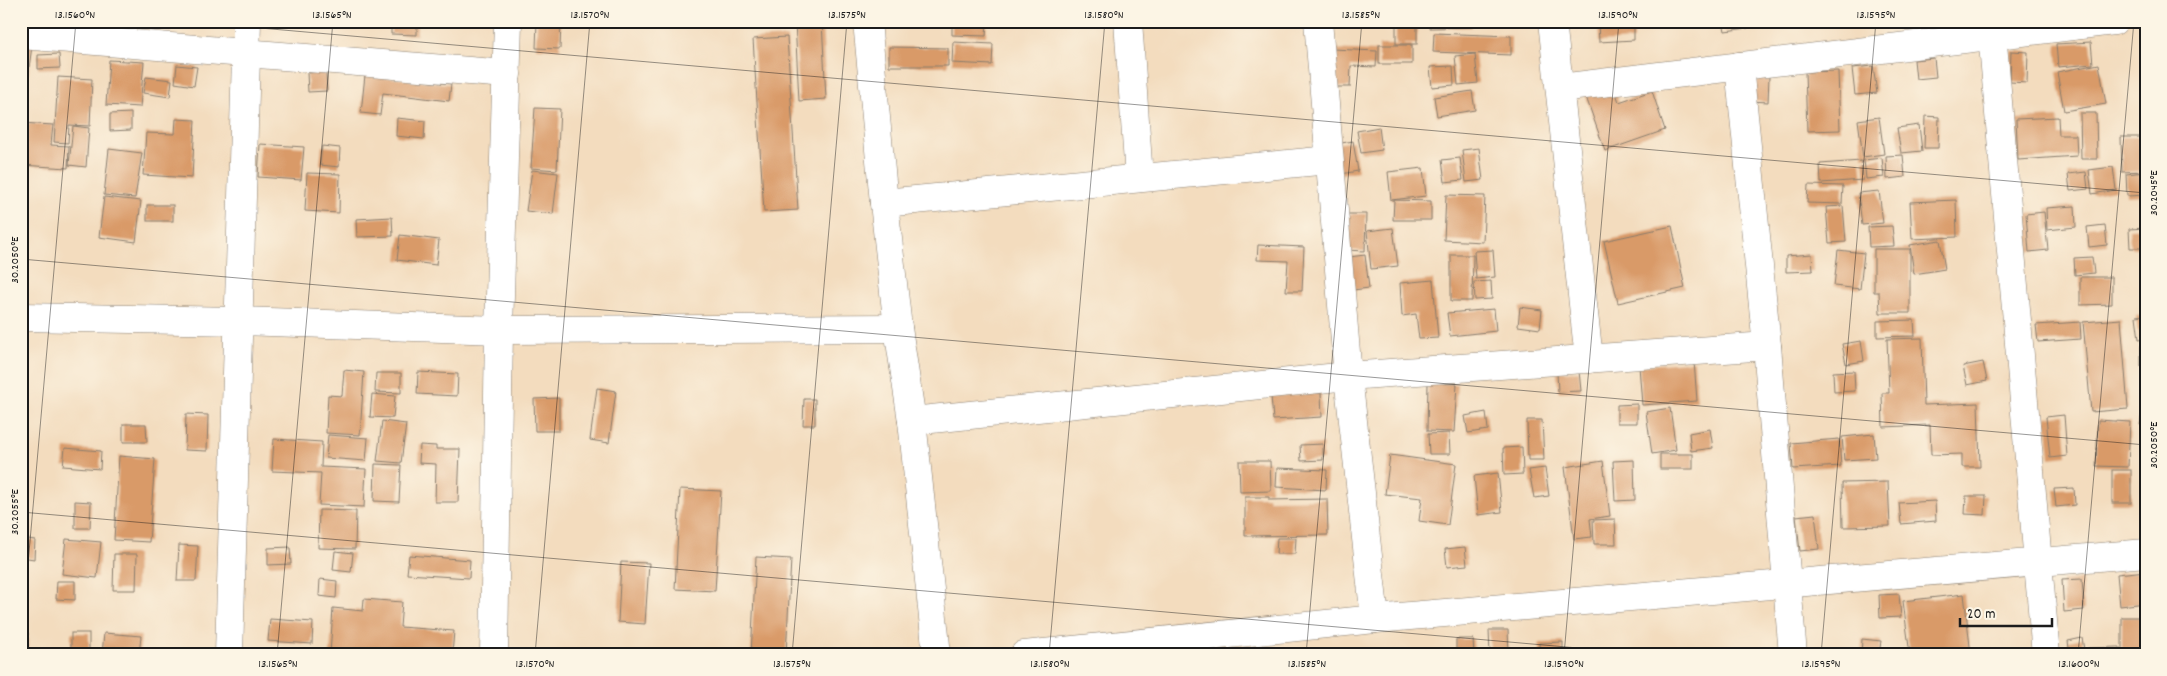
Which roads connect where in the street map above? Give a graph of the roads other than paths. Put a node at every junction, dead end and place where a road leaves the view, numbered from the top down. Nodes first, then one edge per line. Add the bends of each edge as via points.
1 (247, 21) edge
2 (508, 21) edge
3 (868, 21) edge
4 (1128, 21) edge
5 (1318, 21) edge
6 (1552, 21) edge
7 (2114, 21) edge
8 (1992, 28) edge
9 (21, 35) edge
10 (246, 54) junction
11 (1739, 66) junction
12 (507, 74) junction
13 (1560, 88) junction
14 (1329, 160) junction
15 (1139, 178) junction
16 (884, 203) junction
17 (21, 317) edge
18 (238, 321) junction
19 (898, 328) junction
20 (499, 330) junction
21 (1767, 346) junction
22 (1589, 359) junction
23 (1348, 376) junction
24 (912, 421) junction
25 (2146, 553) edge
26 (2039, 562) junction
27 (1787, 584) junction
28 (1375, 619) junction
29 (1193, 646) edge
30 (229, 655) edge
31 (494, 655) edge
32 (937, 655) edge
33 (1024, 655) edge
34 (1793, 655) edge
35 (2046, 655) edge

1 - 10 street
2 - 12 street
3 - 16 street
4 - 15 street
5 - 14 street
6 - 13 street
7 - 8 street
8 - 11 street
8 - 26 street
9 - 10 street
10 - 12 street
10 - 18 street
11 - 13 street
11 - 21 street
12 - 20 street
13 - 22 street
14 - 15 street
14 - 23 street
15 - 16 street
16 - 19 street
17 - 18 street
18 - 20 street
18 - 30 street
19 - 20 street
19 - 24 street
20 - 31 street
21 - 22 street
21 - 27 street
22 - 23 street
23 - 24 street
23 - 28 street
24 - 32 street
25 - 26 street
26 - 27 street
26 - 35 street
27 - 28 street
27 - 34 street
28 - 29 street
29 - 33 street

